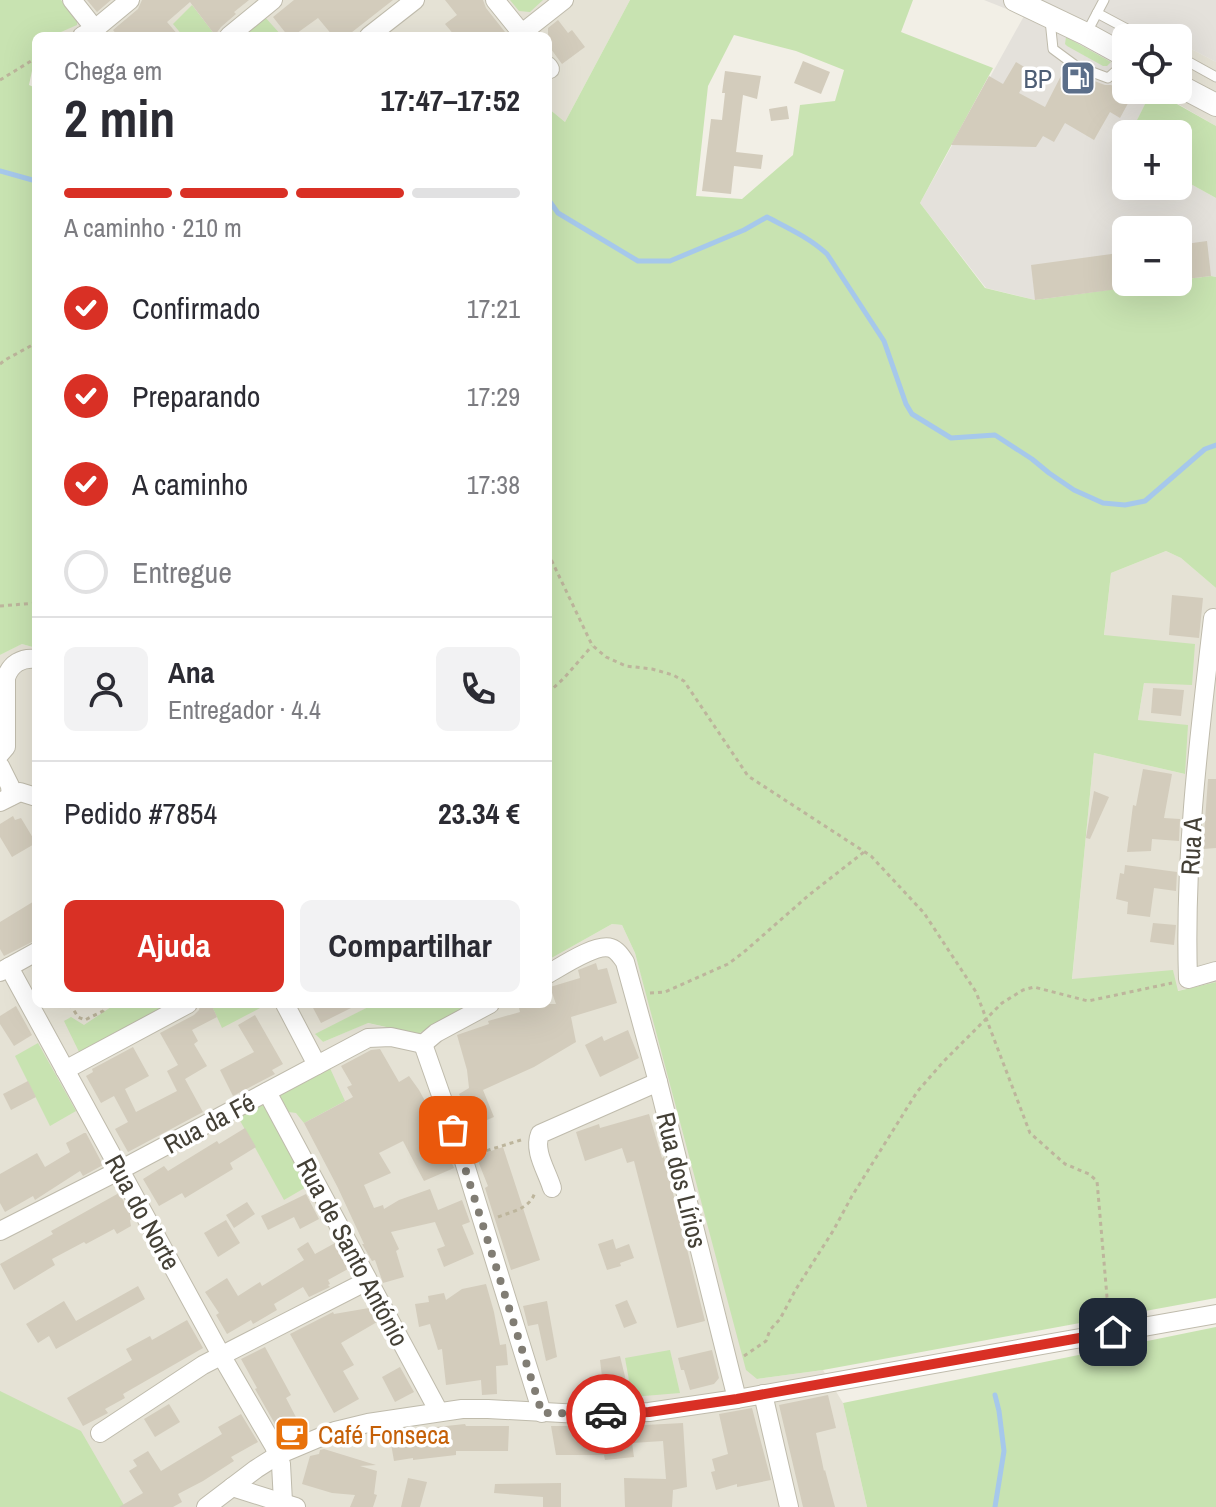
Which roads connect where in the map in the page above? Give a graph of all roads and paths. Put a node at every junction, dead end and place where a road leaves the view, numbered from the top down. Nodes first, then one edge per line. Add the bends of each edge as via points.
1 (72, 0) edge
2 (130, 0) edge
3 (273, 0) edge
4 (415, 0) edge
5 (495, 0) edge
6 (564, 0) edge
7 (1015, 0) edge
8 (1104, 0) edge
9 (1097, 13) junction
10 (1050, 17) junction
11 (1118, 24) edge
12 (89, 32) edge
13 (234, 32) edge
14 (374, 32) edge
15 (521, 32) edge
16 (527, 32) edge
17 (1086, 34) junction
18 (1112, 50) edge
19 (32, 60) edge
20 (1192, 64) edge
21 (1112, 74) edge
22 (1216, 77) edge
23 (0, 80) edge
24 (1192, 92) edge
25 (1216, 105) edge
26 (32, 345) edge
27 (0, 364) edge
28 (552, 561) edge
29 (32, 603) edge
30 (0, 606) edge
31 (1213, 618) dead end
32 (592, 645) junction
33 (32, 659) edge
34 (552, 689) edge
35 (0, 754) edge
36 (0, 766) edge
37 (32, 796) edge
38 (6, 799) edge
39 (864, 852) junction
40 (32, 954) edge
41 (3, 969) edge
42 (1216, 971) edge
43 (552, 972) edge
44 (1188, 979) junction
45 (633, 992) junction
46 (72, 1008) edge
47 (105, 1008) edge
48 (181, 1008) edge
49 (287, 1008) edge
50 (483, 1008) edge
51 (986, 1018) junction
52 (423, 1044) junction
53 (317, 1065) junction
54 (65, 1070) junction
55 (658, 1082) junction
56 (267, 1092) junction
57 (540, 1134) junction
58 (463, 1158) junction
59 (120, 1170) junction
60 (552, 1188) dead end
61 (526, 1206) dead end
62 (483, 1222) junction
63 (0, 1231) edge
64 (367, 1281) junction
65 (1216, 1314) edge
66 (1113, 1332) junction
67 (221, 1355) junction
68 (729, 1364) junction
69 (763, 1394) junction
70 (737, 1399) junction
71 (439, 1412) junction
72 (542, 1413) junction
73 (100, 1433) dead end
74 (278, 1455) junction
75 (232, 1487) junction
76 (289, 1504) edge
77 (206, 1507) edge
78 (789, 1507) edge

1 - 12 street
2 - 12 street
3 - 13 street
4 - 14 street
5 - 15 street
6 - 16 street
7 - 10 street
8 - 9 lane
9 - 11 lane
9 - 17 lane
10 - 17 street
10 - 21 lane via 1053,49 1076,66 1108,78
17 - 18 street
19 - 23 path
20 - 22 lane
24 - 25 street
26 - 27 path
28 - 32 path
29 - 30 path
31 - 44 street, Rua A via 1195,774
32 - 34 path
32 - 39 path via 626,666 684,681 748,776
33 - 35 street via 22,659 8,671 6,747
36 - 38 street via 10,786
37 - 38 street via 20,792
39 - 45 path via 728,964 665,992
39 - 51 path via 924,913 976,992
40 - 41 street
41 - 54 street, Rua do Norte
42 - 44 street
43 - 45 street, Rua dos Lírios via 596,948 614,948 625,962
44 - 51 path via 1088,1001 1034,987 1010,997
45 - 55 street, Rua dos Lírios
46 - 47 path via 85,1020
48 - 54 street
49 - 53 street
50 - 52 street
51 - 66 path via 1030,1133 1065,1164 1097,1181
51 - 68 path via 917,1092 766,1341
52 - 53 street, Rua da Fé via 368,1038
52 - 58 street
53 - 56 street, Rua da Fé
54 - 59 street, Rua do Norte
55 - 57 street
55 - 68 street, Rua dos Lírios
56 - 59 street, Rua da Fé
56 - 64 street, Rua de Santo António
57 - 58 path
57 - 60 street via 537,1148
58 - 62 street
59 - 63 street, Rua da Fé
59 - 67 street, Rua do Norte
61 - 62 path
62 - 72 street
64 - 67 street
64 - 71 street, Rua de Santo António
65 - 66 street
66 - 69 street
67 - 73 street
67 - 74 street, Rua do Norte
68 - 70 street, Rua dos Lírios
69 - 70 street
69 - 78 street
70 - 72 street via 649,1412
71 - 72 street
71 - 74 street via 354,1426
74 - 75 street
74 - 76 street
75 - 76 street
75 - 77 street

